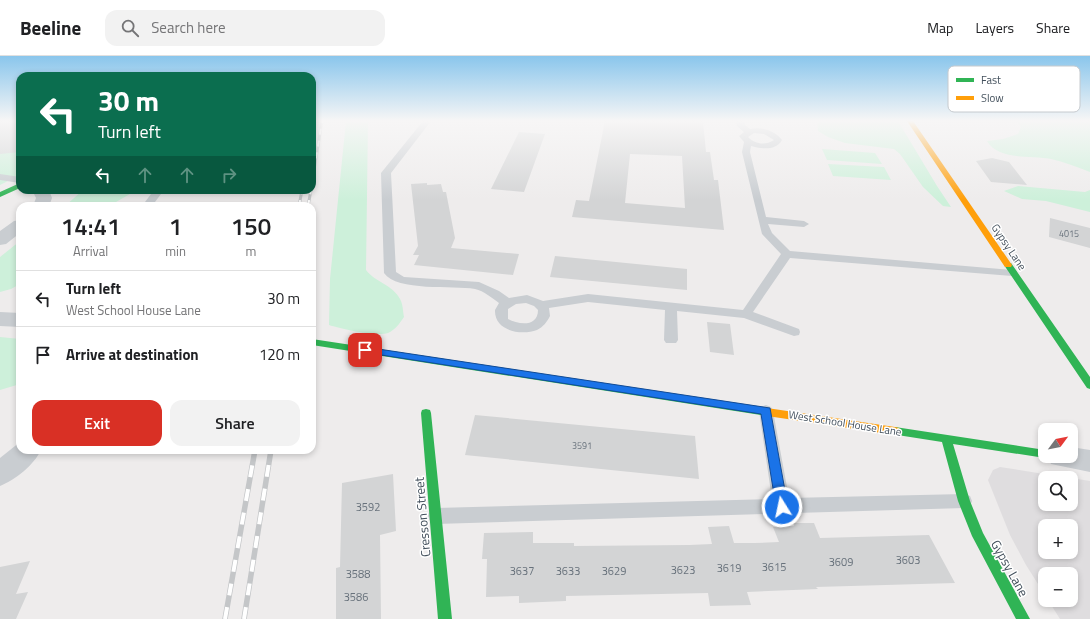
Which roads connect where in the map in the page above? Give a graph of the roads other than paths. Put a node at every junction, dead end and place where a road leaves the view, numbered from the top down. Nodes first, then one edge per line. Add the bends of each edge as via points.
1 (406, 147) edge
2 (747, 147) edge
3 (928, 147) edge
4 (0, 177) edge
5 (16, 179) edge
6 (16, 187) edge
7 (0, 195) edge
8 (762, 220) junction
9 (804, 224) dead end
10 (16, 228) edge
11 (0, 240) edge
12 (787, 254) junction
13 (1012, 273) junction
14 (507, 303) junction
15 (542, 305) junction
16 (672, 306) junction
17 (746, 314) junction
18 (0, 319) edge
19 (16, 320) edge
20 (794, 332) dead end
21 (671, 340) dead end
22 (316, 343) edge
23 (1090, 385) edge
24 (766, 411) junction
25 (426, 413) dead end
26 (946, 438) junction
27 (1038, 453) edge
28 (23, 454) edge
29 (1078, 459) edge
30 (1090, 461) edge
31 (0, 474) edge
32 (964, 501) junction
33 (782, 507) junction
34 (436, 516) junction
35 (445, 619) edge
36 (1023, 619) edge

1 - 14 lane via 386,173 390,272 402,280 479,286
2 - 8 lane
3 - 13 street, Gypsy Lane
4 - 5 lane
6 - 7 street
8 - 9 lane
8 - 12 lane via 767,234
10 - 11 street
12 - 13 lane
12 - 17 lane
13 - 23 street, Gypsy Lane
14 - 15 lane via 528,299
14 - 15 lane via 502,307 500,317 506,324 518,328 530,328 541,322 546,314
15 - 16 lane via 588,298
16 - 17 lane
16 - 21 lane
17 - 20 lane
18 - 19 street
22 - 24 street, West School House Lane
24 - 26 street, West School House Lane
24 - 33 lane
25 - 34 street, Cresson Street
26 - 27 street, West School House Lane
26 - 32 street, Gypsy Lane
28 - 31 street
29 - 30 street
32 - 33 lane
32 - 36 street, Gypsy Lane via 978,536
33 - 34 lane
34 - 35 street, Cresson Street

